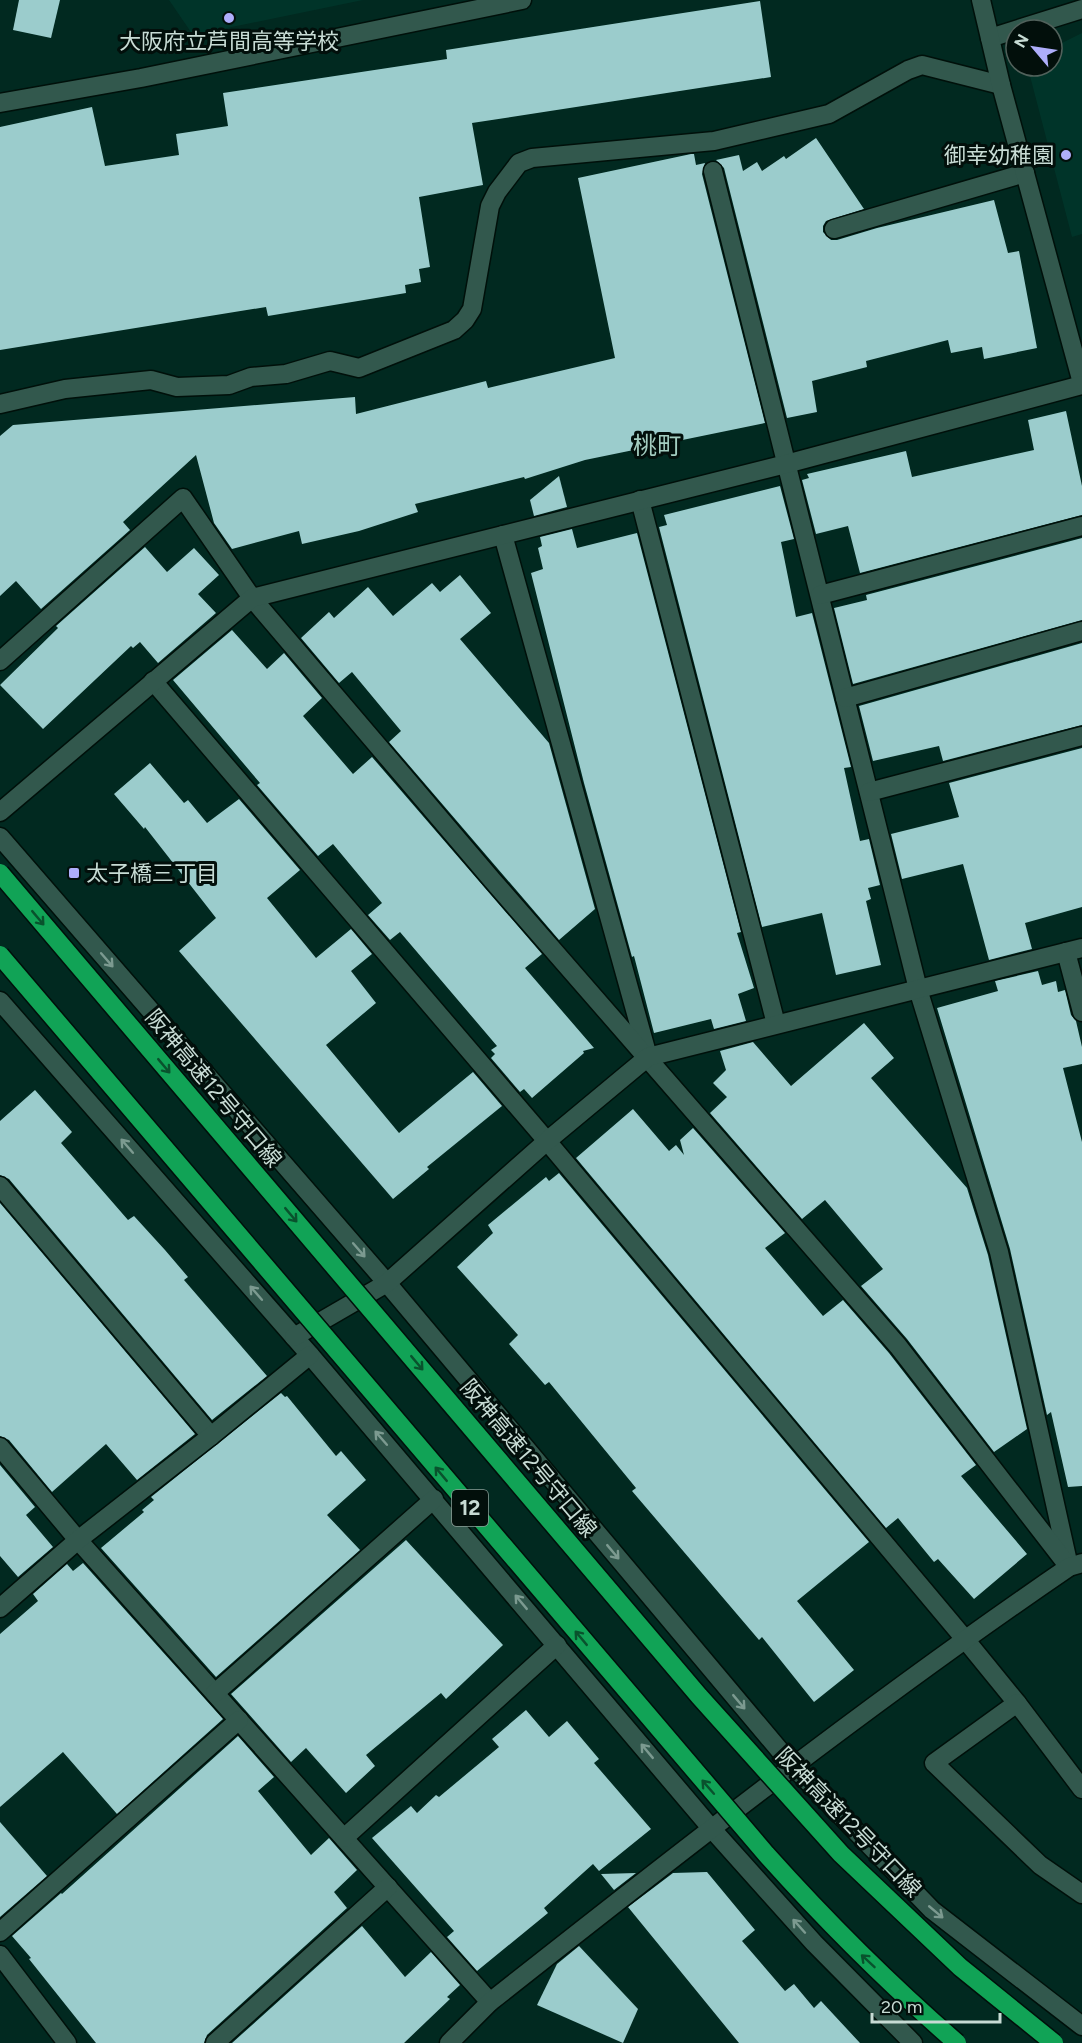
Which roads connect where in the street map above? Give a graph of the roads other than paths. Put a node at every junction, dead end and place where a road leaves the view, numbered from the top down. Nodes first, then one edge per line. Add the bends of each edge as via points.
1 (522, 0) edge
2 (981, 0) edge
3 (1082, 9) edge
4 (990, 38) junction
5 (1001, 85) junction
6 (0, 103) edge
7 (713, 171) dead end
8 (1025, 173) junction
9 (834, 229) dead end
10 (1082, 384) edge
11 (0, 404) edge
12 (786, 464) junction
13 (640, 500) junction
14 (1082, 526) edge
15 (503, 534) junction
16 (820, 595) junction
17 (252, 598) junction
18 (1082, 631) edge
19 (0, 661) edge
20 (153, 681) junction
21 (845, 698) junction
22 (1082, 736) edge
23 (869, 792) junction
24 (0, 812) edge
25 (0, 837) edge
26 (0, 873) edge
27 (1074, 950) edge
28 (0, 955) edge
29 (918, 989) junction
30 (0, 1001) edge
31 (1082, 1012) edge
32 (776, 1024) junction
33 (648, 1057) junction
34 (547, 1140) junction
35 (0, 1186) edge
36 (387, 1283) junction
37 (294, 1337) junction
38 (310, 1355) junction
39 (211, 1436) junction
40 (0, 1448) edge
41 (434, 1499) junction
42 (78, 1540) junction
43 (1076, 1565) edge
44 (0, 1608) edge
45 (964, 1638) junction
46 (556, 1645) junction
47 (215, 1693) junction
48 (1017, 1703) junction
49 (239, 1720) junction
50 (792, 1765) junction
51 (1082, 1789) edge
52 (711, 1828) junction
53 (344, 1838) junction
54 (388, 1887) junction
55 (1082, 1894) edge
56 (0, 1932) edge
57 (0, 1955) edge
58 (490, 2002) junction
59 (1082, 2026) edge
60 (67, 2043) edge
61 (214, 2043) edge
62 (450, 2043) edge
63 (913, 2043) edge
64 (957, 2043) edge
65 (1054, 2043) edge

1 - 6 street
2 - 4 street
3 - 4 street
4 - 5 street
5 - 8 street
5 - 11 street via 922,65 829,114 714,141 532,158 519,163 490,206 472,309 465,320 454,330 359,368 330,361 229,385 177,387 152,380 65,389
7 - 12 street
8 - 9 street
8 - 10 street
10 - 12 street
12 - 13 street
12 - 16 street
13 - 15 street
13 - 32 street
14 - 16 street
15 - 17 street
15 - 33 street
16 - 21 street
17 - 19 street via 183,498
17 - 20 street
17 - 33 street
18 - 21 street
20 - 24 street
20 - 34 street
21 - 23 street
22 - 23 street
23 - 29 street
25 -> 36 street
26 -> 65 highway, 阪神高速12号守口線, bridge via 684,1677 834,1846 960,1967
27 - 29 street
27 - 31 street
64 -> 28 highway, 12, bridge via 846,1941 766,1854
29 - 32 street
29 - 43 street via 999,1252
37 -> 30 street
32 - 33 street
33 - 34 street
33 - 43 street via 898,1346
34 - 36 street
34 - 45 street
35 - 39 street
36 - 37 street
36 -> 50 street
37 - 38 street
38 - 39 street
41 -> 38 street
39 - 42 street
40 - 42 street
46 -> 41 street
41 - 47 street
42 - 44 street
42 - 47 street
43 - 45 street
45 - 48 street
45 - 50 street
52 -> 46 street
46 - 53 street
47 - 49 street
48 - 51 street
48 - 55 street via 934,1763 1040,1865
49 - 53 street
49 - 56 street
50 - 52 street
50 -> 59 street via 932,1910
52 - 58 street
63 -> 52 street via 814,1943
53 - 54 street
54 - 58 street
54 - 61 street
57 - 60 street
58 - 62 street

